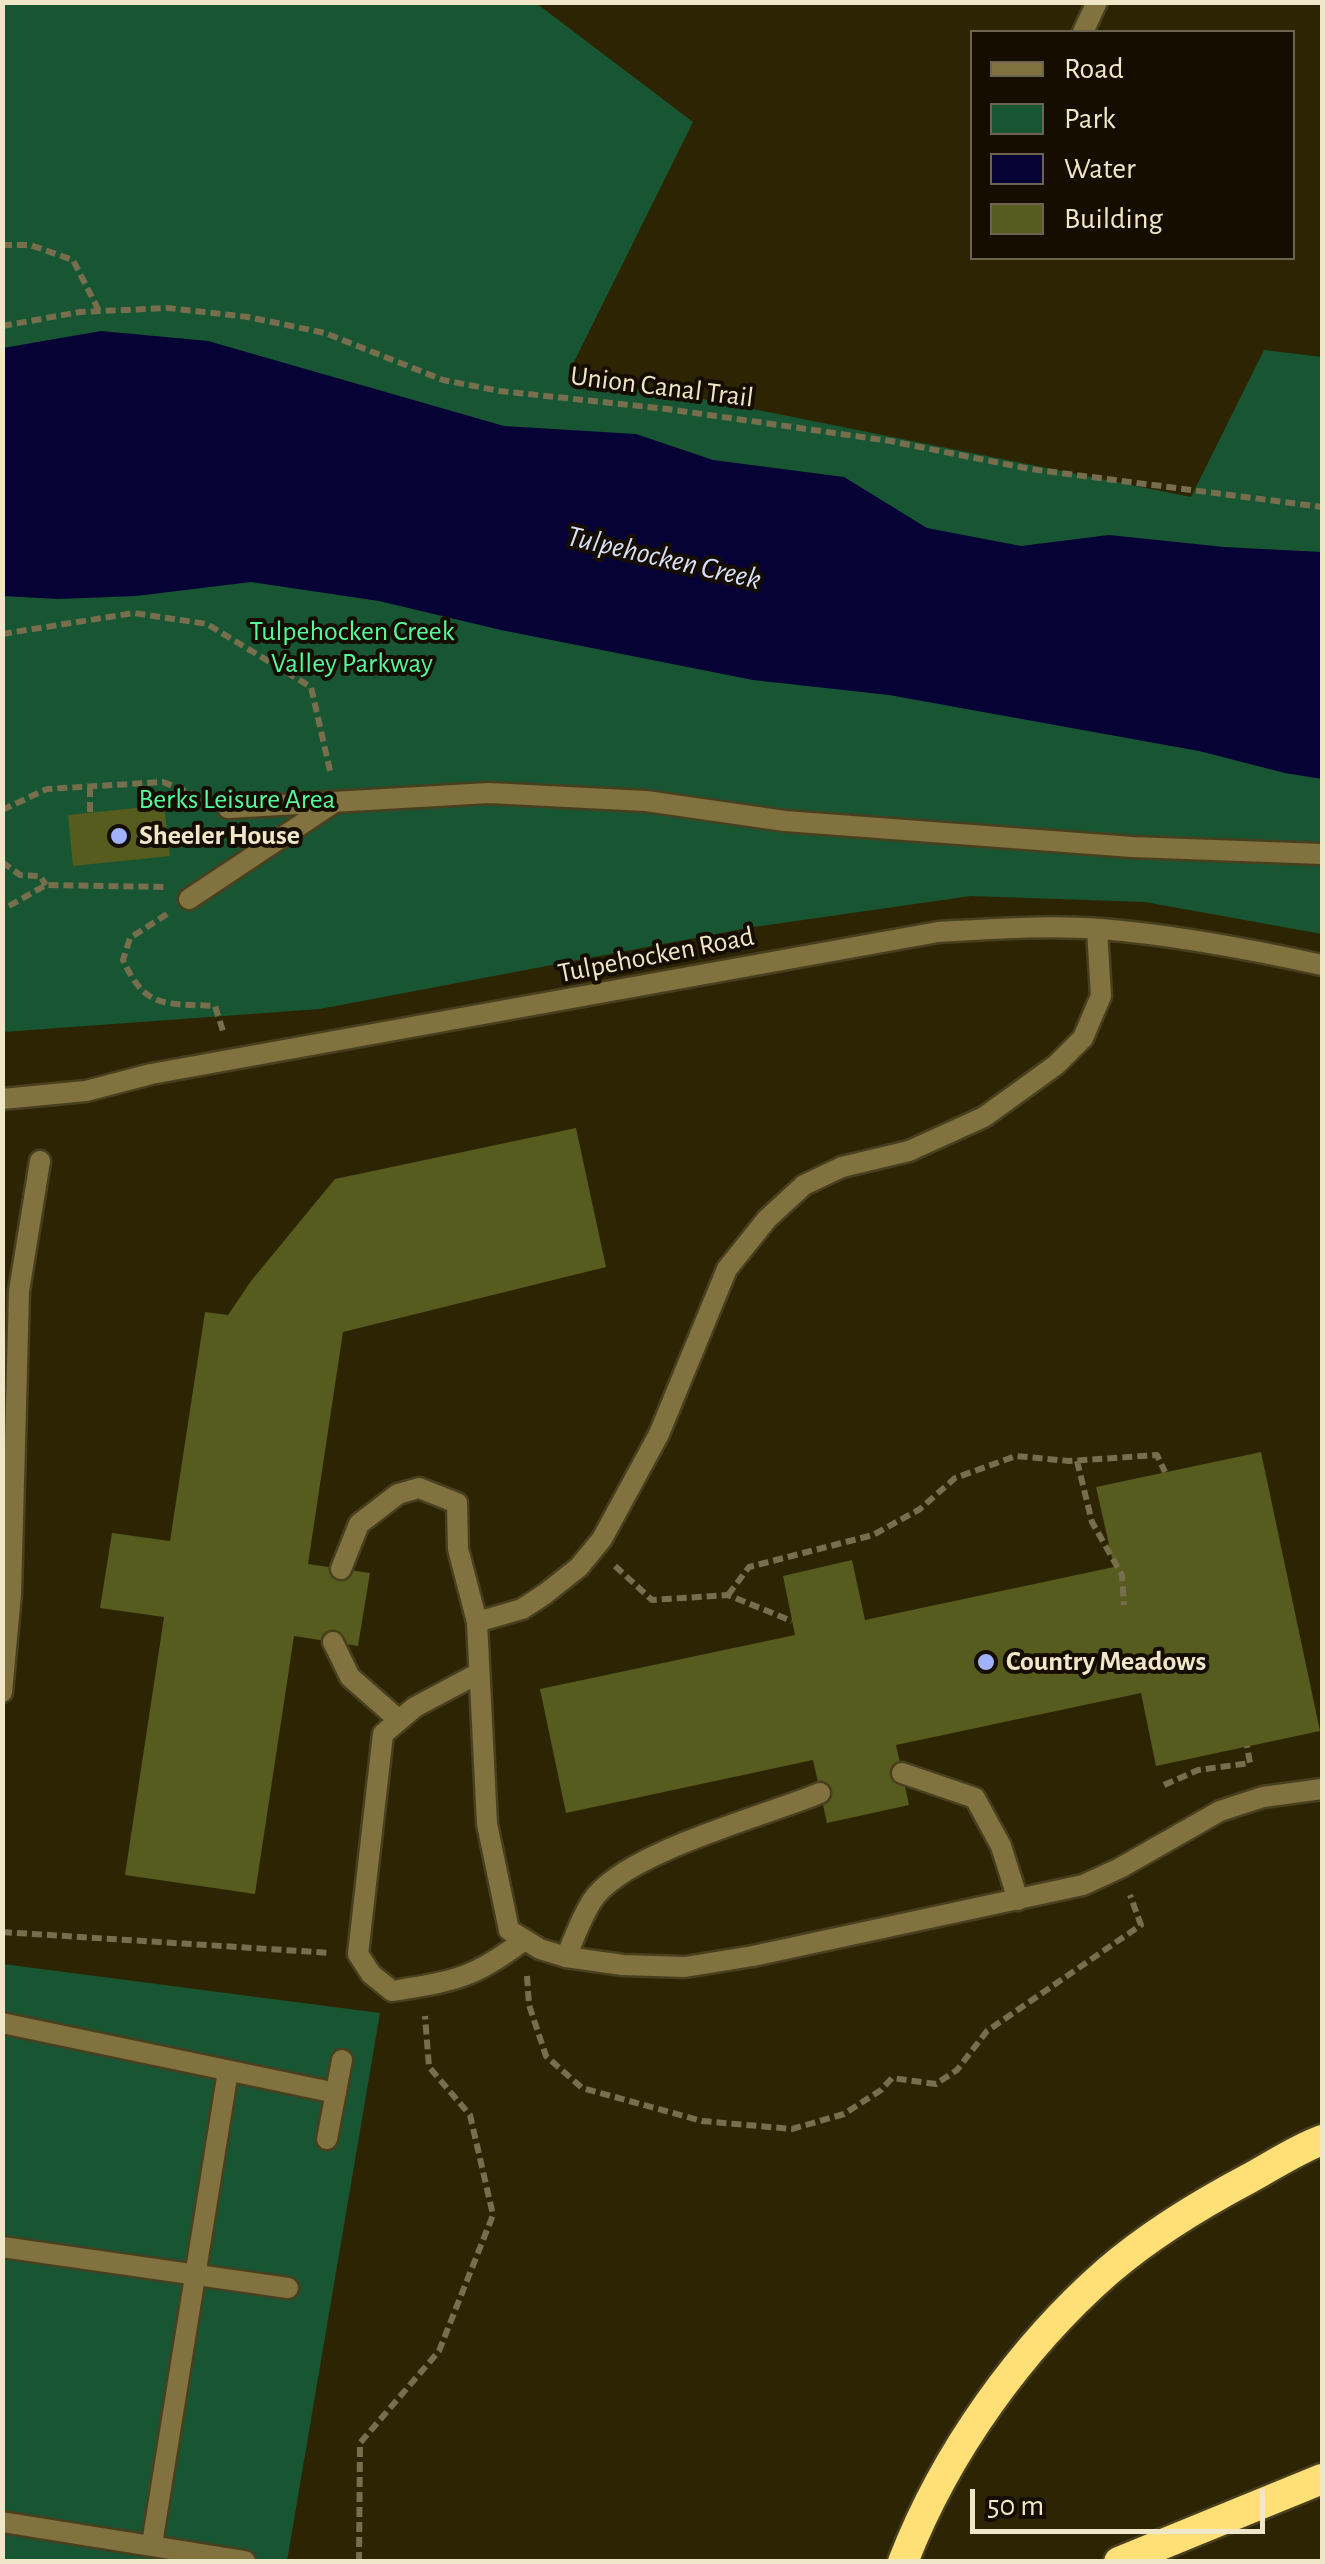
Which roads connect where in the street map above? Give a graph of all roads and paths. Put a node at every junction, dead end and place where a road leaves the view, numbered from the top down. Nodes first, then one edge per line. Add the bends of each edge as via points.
1 (1097, 2) edge
2 (1084, 30) edge
3 (2, 245) edge
4 (99, 311) junction
5 (2, 326) edge
6 (1322, 506) edge
7 (2, 634) edge
8 (90, 787) junction
9 (336, 801) junction
10 (228, 808) joint
11 (2, 810) edge
12 (90, 812) dead end
13 (1322, 854) edge
14 (2, 862) edge
15 (46, 885) junction
16 (189, 899) junction
17 (9, 906) dead end
18 (1097, 929) junction
19 (1322, 965) edge
20 (230, 1062) junction
21 (2, 1098) edge
22 (40, 1162) dead end
23 (1077, 1461) junction
24 (1165, 1472) dead end
25 (595, 1548) junction
26 (341, 1568) dead end
27 (7, 1593) edge
28 (728, 1596) junction
29 (1124, 1605) dead end
30 (792, 1621) dead end
31 (476, 1622) junction
32 (333, 1642) dead end
33 (479, 1673) junction
34 (2, 1692) edge
35 (399, 1720) junction
36 (1248, 1746) dead end
37 (902, 1773) dead end
38 (1164, 1786) dead end
39 (1322, 1788) edge
40 (820, 1793) dead end
41 (1120, 1868) junction
42 (1018, 1900) junction
43 (2, 1932) edge
44 (524, 1940) junction
45 (358, 1954) junction
46 (566, 1957) junction
47 (422, 1986) junction
48 (2, 2023) edge
49 (342, 2060) dead end
50 (228, 2070) junction
51 (336, 2093) junction
52 (327, 2139) dead end
53 (1322, 2140) edge
54 (2, 2247) edge
55 (195, 2274) junction
56 (288, 2288) dead end
57 (1322, 2479) edge
58 (2, 2522) edge
59 (152, 2544) junction
60 (245, 2560) edge
61 (359, 2562) edge
62 (903, 2562) edge
63 (1118, 2562) edge

1 - 2 street
3 - 4 path via 30,245 73,260
4 - 5 path, Union Canal Trail
4 - 6 path, Union Canal Trail via 168,308 248,317 324,333 444,380 500,391 666,409 1030,469
7 - 9 path via 134,612 207,624 311,686
8 - 10 path via 163,782
8 - 11 path via 47,789
8 - 12 path
9 - 10 street
9 - 13 street via 489,793 646,801 843,826 1132,848
9 - 16 street
14 - 15 path via 20,875 40,876
15 - 16 path via 170,887
15 - 17 path
16 - 20 path via 130,938 123,960 134,986 158,1002 215,1006
18 - 19 street, Tulpehocken Road via 1188,938
18 - 20 street, Tulpehocken Road via 938,932
18 - 25 street via 1101,996 1083,1038 1056,1066 984,1117 909,1151 804,1185 767,1219 727,1270 659,1434
20 - 21 street, Tulpehocken Road via 86,1090
22 - 27 street via 20,1291
23 - 24 path via 1157,1456
23 - 28 path via 1016,1456 955,1478 920,1510 872,1535 750,1567
23 - 29 path via 1092,1522 1122,1575
25 - 28 path via 652,1600
25 - 31 street via 522,1609
26 - 31 street via 360,1524 398,1494 420,1488 457,1503 458,1549
27 - 34 street
28 - 30 path
31 - 33 street
32 - 35 street via 350,1677
33 - 35 street
33 - 44 street via 487,1824 509,1930
35 - 45 street via 382,1734
36 - 38 path via 1250,1763 1198,1770
37 - 42 street via 975,1798 1001,1846
39 - 41 street via 1220,1811
40 - 46 street via 656,1853 619,1875 593,1898
41 - 42 street via 1083,1885
41 - 44 path via 1141,1925 1001,2021 936,2084 892,2078 844,2114 792,2128 702,2122 582,2088 546,2056 529,2005
42 - 46 street via 685,1967
43 - 45 path
44 - 46 street
44 - 47 street via 462,1979
45 - 47 street via 392,1991
47 - 61 path via 428,2067 470,2115 494,2216 439,2351 360,2443
48 - 50 street
49 - 51 street
50 - 51 street
50 - 55 street
51 - 52 street
53 - 62 highway via 1208,2200 1109,2270 990,2404 946,2472
54 - 55 street
55 - 56 street
55 - 59 street
57 - 63 highway
58 - 59 street
59 - 60 street

